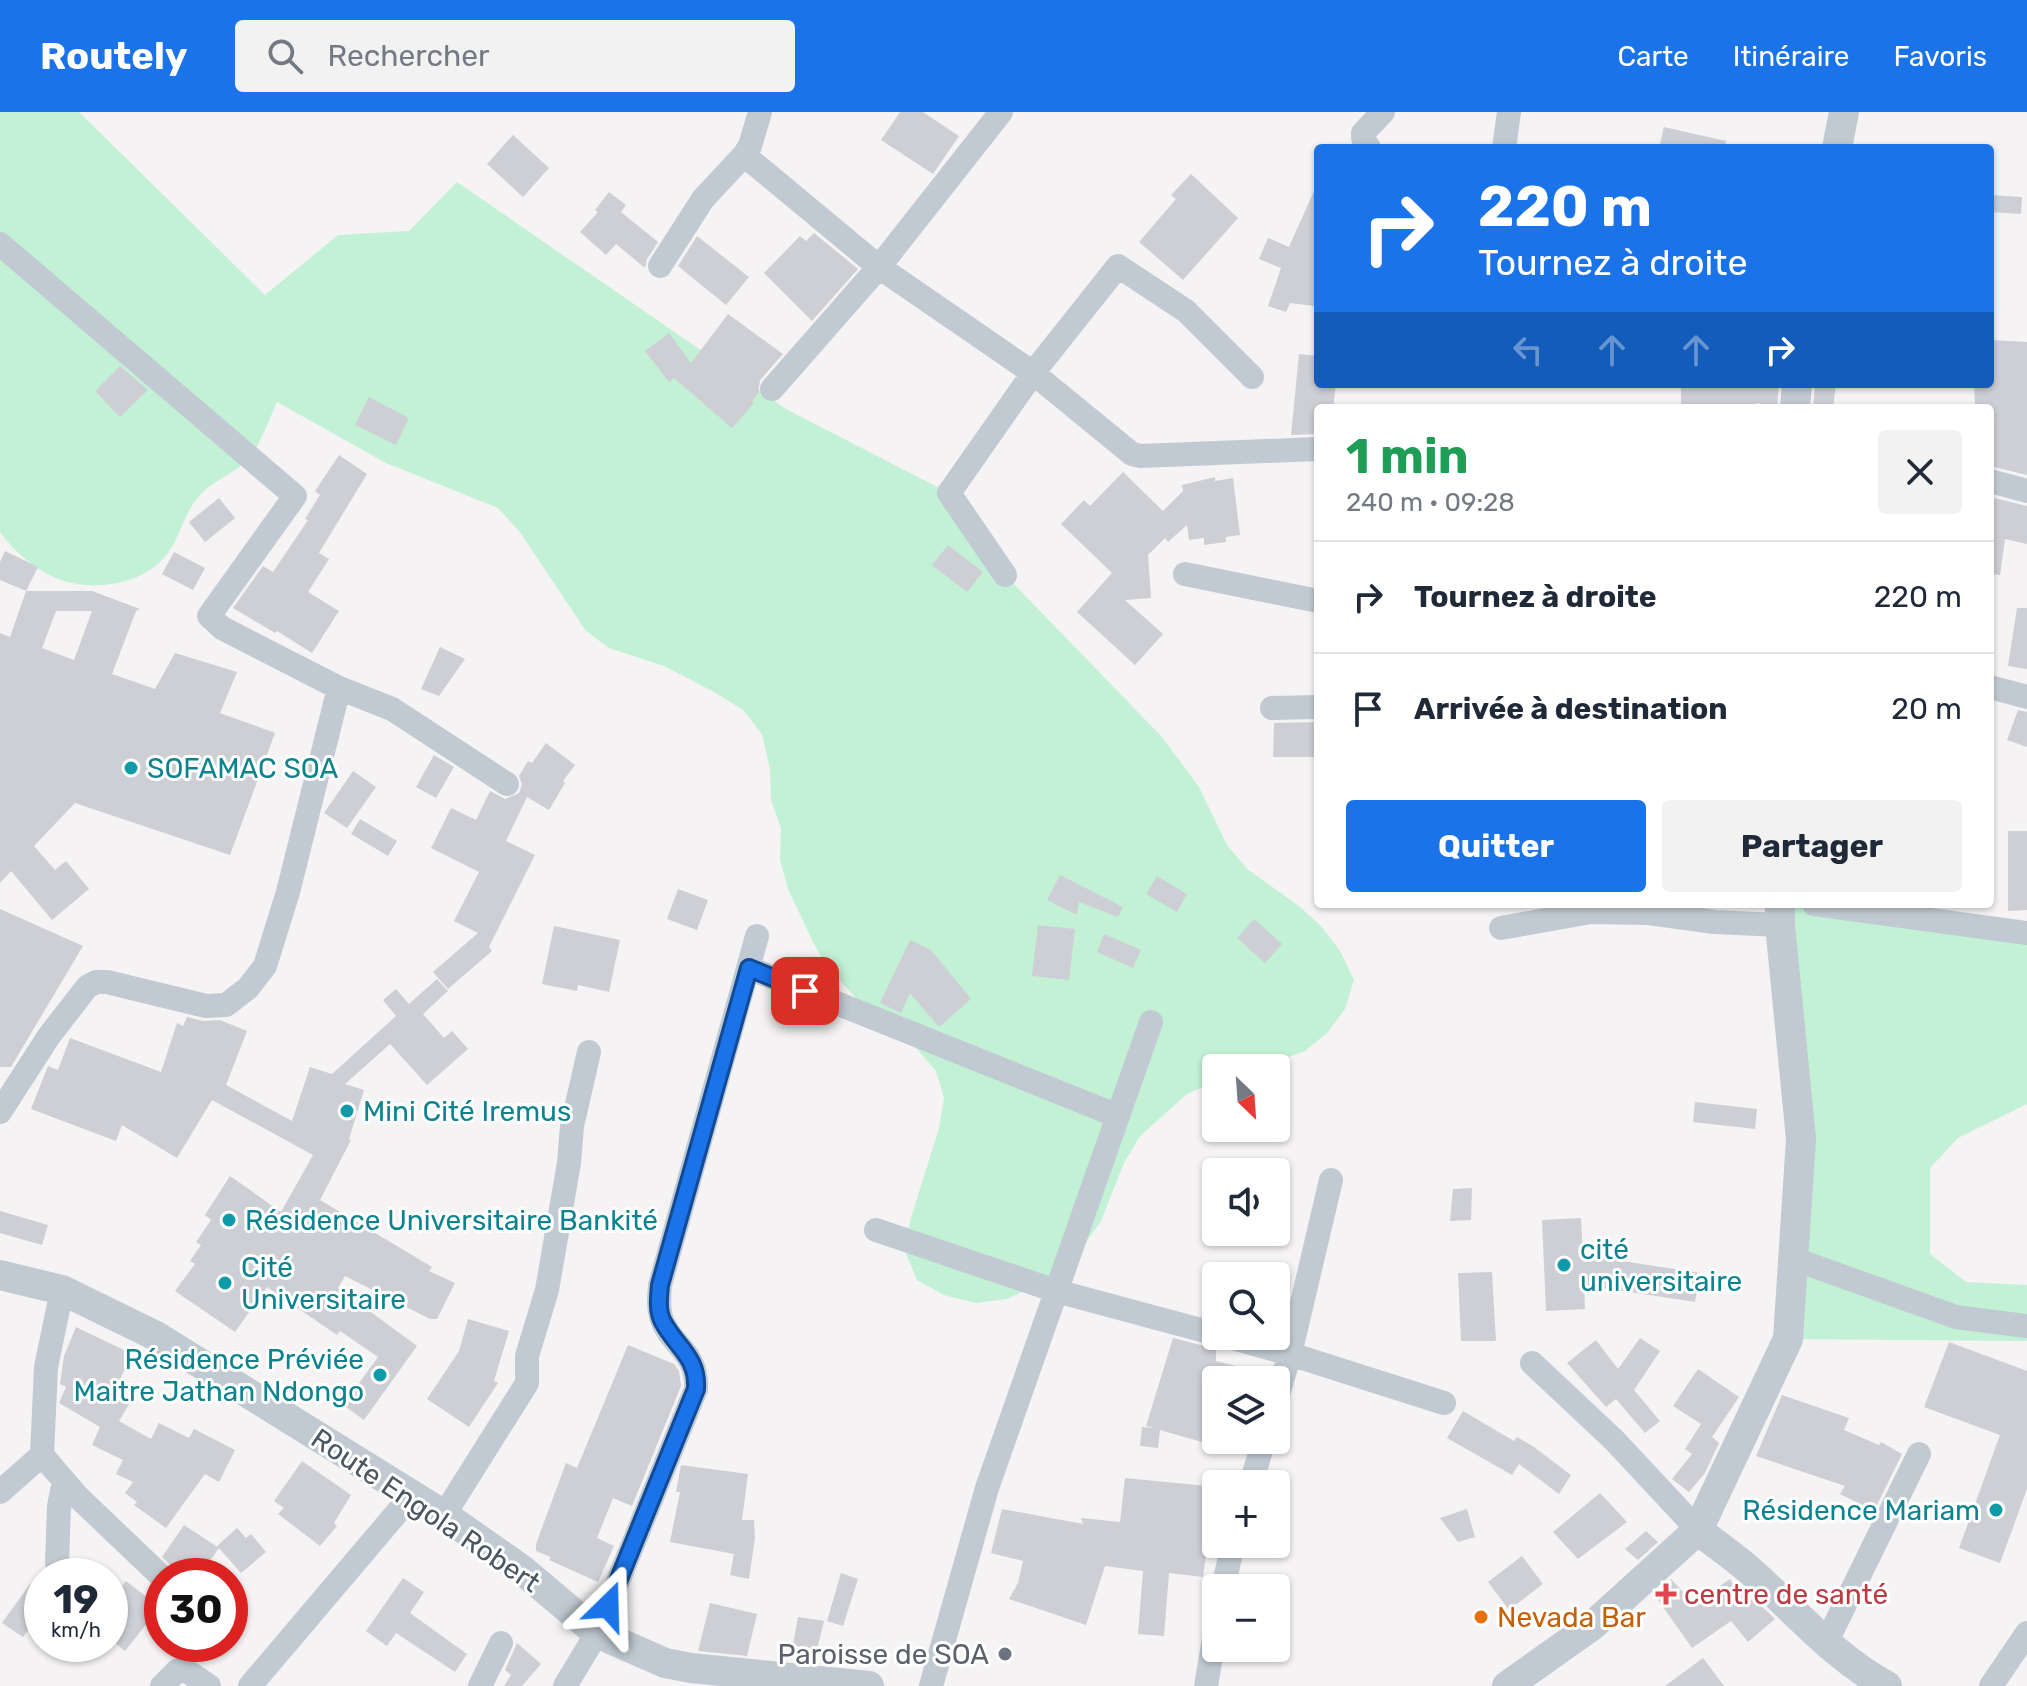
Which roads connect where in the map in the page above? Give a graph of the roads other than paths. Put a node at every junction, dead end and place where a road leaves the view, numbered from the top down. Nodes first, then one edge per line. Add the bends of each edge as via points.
1 (760, 112) edge
2 (1001, 112) edge
3 (1383, 112) edge
4 (1509, 112) edge
5 (1844, 112) edge
6 (1367, 144) edge
7 (1505, 144) edge
8 (1838, 144) edge
9 (744, 155) junction
10 (0, 244) edge
11 (660, 266) dead end
12 (879, 267) junction
13 (1033, 373) junction
14 (1252, 377) dead end
15 (772, 389) dead end
16 (1314, 449) edge
17 (1994, 482) edge
18 (2027, 491) edge
19 (1185, 574) dead end
20 (1005, 575) dead end
21 (1314, 600) edge
22 (339, 688) junction
23 (1994, 688) edge
24 (2027, 697) edge
25 (1314, 707) edge
26 (1272, 708) dead end
27 (507, 784) dead end
28 (1843, 908) edge
29 (1780, 914) edge
30 (1501, 928) dead end
31 (2027, 933) edge
32 (757, 936) dead end
33 (749, 968) junction
34 (1151, 1022) dead end
35 (589, 1052) dead end
36 (0, 1112) edge
37 (1118, 1116) junction
38 (1331, 1180) dead end
39 (876, 1230) dead end
40 (1794, 1259) junction
41 (0, 1275) edge
42 (62, 1290) junction
43 (1056, 1291) junction
44 (2027, 1326) edge
45 (1202, 1330) edge
46 (1276, 1350) edge
47 (1290, 1354) junction
48 (1532, 1363) dead end
49 (1286, 1366) edge
50 (1444, 1403) dead end
51 (1919, 1454) dead end
52 (42, 1455) junction
53 (64, 1481) junction
54 (0, 1492) edge
55 (412, 1495) junction
56 (444, 1515) junction
57 (1698, 1530) junction
58 (57, 1558) edge
59 (144, 1559) edge
60 (597, 1633) junction
61 (2027, 1633) edge
62 (501, 1643) dead end
63 (1826, 1643) junction
64 (1210, 1662) edge
65 (1511, 1685) edge
66 (162, 1686) edge
67 (209, 1686) edge
68 (250, 1686) edge
69 (480, 1686) edge
70 (565, 1686) edge
71 (869, 1686) edge
72 (931, 1686) edge
73 (1206, 1686) edge
74 (1887, 1686) edge
75 (1991, 1686) edge

1 - 9 street
2 - 12 street
3 - 6 street via 1363,133
4 - 7 street
5 - 8 street
9 - 11 street via 703,199
9 - 12 street
10 - 22 street via 295,496 209,616 222,628
12 - 13 street
12 - 15 street
13 - 14 street via 1118,266 1186,311
13 - 16 street via 1132,454
13 - 20 street via 949,493
17 - 18 street
19 - 21 street
22 - 27 street via 392,709
22 - 36 street via 288,892 265,966 248,988 226,1005 206,1006 96,982 49,1036
23 - 24 street
25 - 26 street
28 - 31 street
29 - 30 street via 1714,922 1591,912
29 - 40 street via 1801,1139
32 - 33 street
33 - 37 street
33 - 60 street via 660,1285 662,1321 694,1365 696,1389
34 - 37 street
35 - 56 street via 547,1290 527,1356 527,1383
37 - 43 street
38 - 47 street
39 - 43 street
40 - 44 street via 1956,1317
40 - 57 street via 1788,1339
41 - 42 street, Route Engola Robert
42 - 52 street via 46,1367
42 - 55 street, Route Engola Robert via 156,1336
43 - 45 street
43 - 72 street via 987,1488
46 - 47 street
47 - 49 street
47 - 50 street
48 - 57 street
51 - 63 street
52 - 53 street
52 - 54 street
53 - 58 street
53 - 59 street
55 - 56 street, Route Engola Robert
55 - 68 street
56 - 60 street, Route Engola Robert via 521,1569
57 - 63 street
57 - 65 street via 1593,1625
60 - 70 street
60 - 71 street, Route Engola Robert via 678,1666
61 - 75 street
62 - 69 street
63 - 74 street via 1860,1672
64 - 73 street
66 - 67 street via 184,1669

